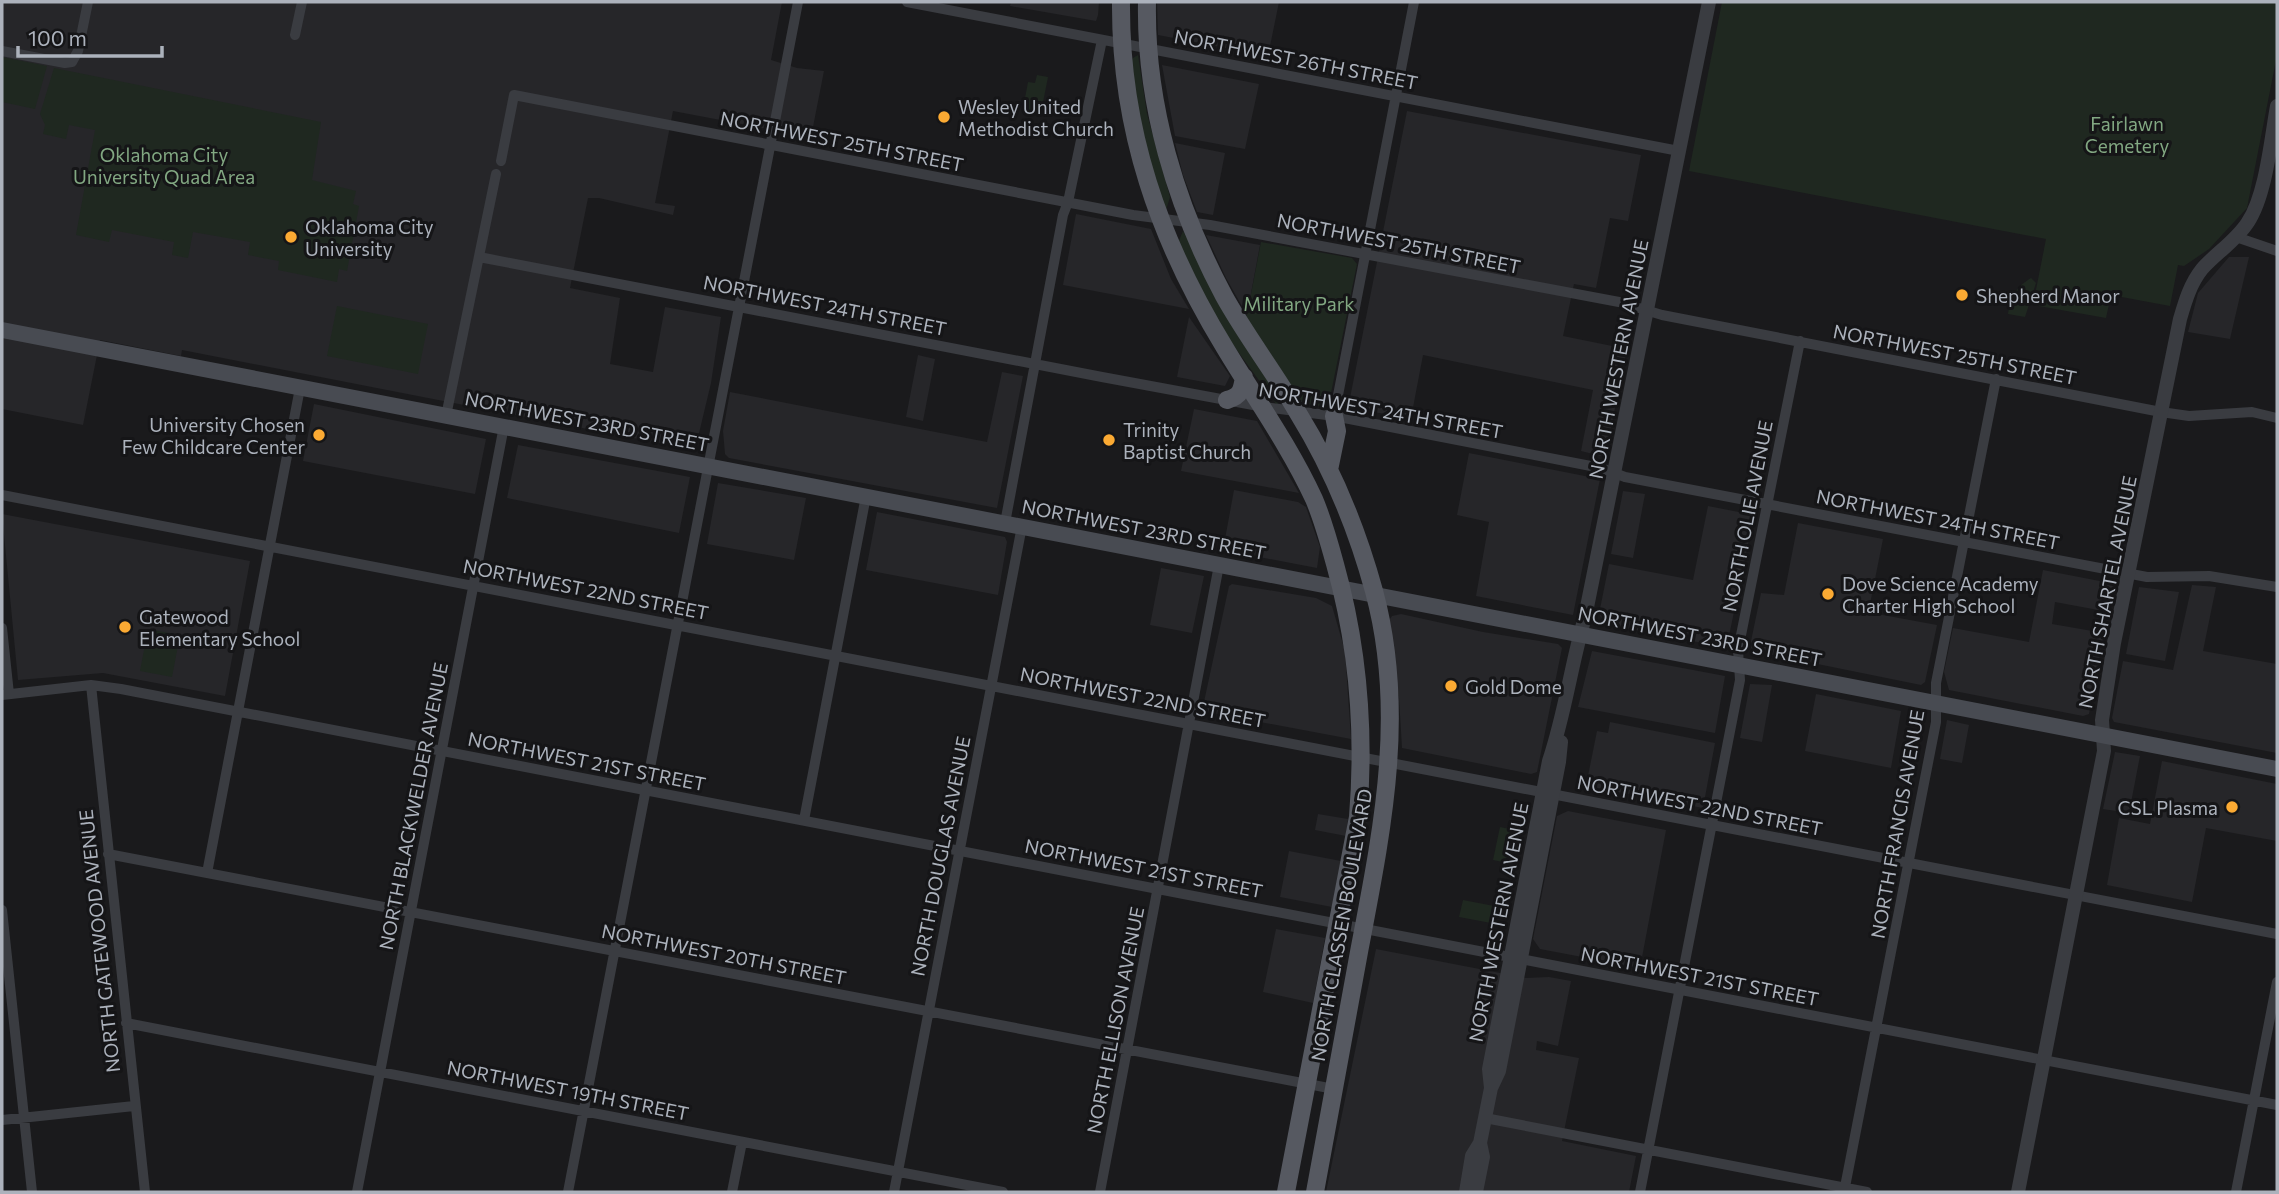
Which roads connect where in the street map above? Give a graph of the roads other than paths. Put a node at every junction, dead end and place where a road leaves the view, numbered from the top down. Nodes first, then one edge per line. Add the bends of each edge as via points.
1 (88, 2) edge
2 (302, 2) edge
3 (798, 2) edge
4 (907, 2) edge
5 (1121, 2) edge
6 (1147, 2) edge
7 (1414, 2) edge
8 (1709, 2) edge
9 (295, 35) dead end
10 (1102, 40) junction
11 (1121, 44) junction
12 (1148, 48) junction
13 (2, 51) edge
14 (1396, 96) junction
15 (2277, 106) edge
16 (771, 145) junction
17 (1679, 151) junction
18 (500, 161) dead end
19 (496, 174) dead end
20 (1068, 202) junction
21 (1160, 219) junction
22 (1190, 223) junction
23 (2236, 237) junction
24 (2277, 251) edge
25 (1365, 255) junction
26 (479, 257) junction
27 (738, 306) junction
28 (1647, 310) junction
29 (2, 330) edge
30 (1800, 341) junction
31 (1035, 364) junction
32 (1244, 377) junction
33 (1996, 379) junction
34 (300, 388) junction
35 (1227, 400) junction
36 (1264, 407) junction
37 (1298, 411) junction
38 (2161, 412) junction
39 (446, 416) junction
40 (1334, 416) junction
41 (2277, 418) edge
42 (504, 426) junction
43 (708, 466) junction
44 (1329, 470) junction
45 (1615, 473) junction
46 (2, 495) edge
47 (866, 496) junction
48 (1768, 504) junction
49 (1013, 525) junction
50 (1964, 542) junction
51 (270, 546) junction
52 (1219, 565) junction
53 (2129, 573) junction
54 (473, 585) junction
55 (2277, 587) edge
56 (1342, 589) junction
57 (1375, 594) junction
58 (676, 625) junction
59 (2, 628) edge
60 (1580, 635) junction
61 (835, 655) junction
62 (1738, 665) junction
63 (91, 685) junction
64 (991, 685) junction
65 (5, 695) edge
66 (1936, 703) junction
67 (238, 711) junction
68 (1189, 724) junction
69 (2103, 735) junction
70 (442, 750) junction
71 (1361, 756) junction
72 (1389, 762) junction
73 (2277, 769) edge
74 (646, 790) junction
75 (1548, 793) junction
76 (804, 820) junction
77 (1711, 825) junction
78 (960, 850) junction
79 (108, 854) junction
80 (1909, 863) junction
81 (207, 873) junction
82 (1157, 889) junction
83 (2075, 895) junction
84 (2, 910) edge
85 (411, 912) junction
86 (1338, 923) junction
87 (1364, 928) junction
88 (2277, 934) edge
89 (614, 951) junction
90 (1516, 958) junction
91 (2277, 982) edge
92 (1679, 989) junction
93 (929, 1011) junction
94 (126, 1023) junction
95 (1877, 1027) junction
96 (1127, 1049) junction
97 (2044, 1060) junction
98 (380, 1072) junction
99 (1307, 1084) junction
100 (1334, 1088) junction
101 (2254, 1100) junction
102 (2277, 1105) edge
103 (134, 1106) junction
104 (583, 1111) junction
105 (24, 1118) junction
106 (1485, 1118) junction
107 (2, 1120) edge
108 (742, 1142) junction
109 (1480, 1143) junction
110 (1648, 1150) junction
111 (898, 1172) junction
112 (1845, 1190) edge
113 (32, 1192) edge
114 (145, 1192) edge
115 (357, 1192) edge
116 (568, 1192) edge
117 (732, 1192) edge
118 (894, 1192) edge
119 (1003, 1192) edge
120 (1100, 1192) edge
121 (1286, 1192) edge
122 (1315, 1192) edge
123 (1466, 1192) edge
124 (1476, 1192) edge
125 (1640, 1192) edge
126 (1867, 1192) edge
127 (2018, 1192) edge
128 (2236, 1192) edge

1 - 13 street via 72,62
2 - 9 street
3 - 16 street
4 - 10 street, NORTHWEST 26TH STREET
5 - 11 main road, NORTH CLASSEN BOULEVARD
6 - 12 main road, NORTH CLASSEN BOULEVARD
7 - 14 street
8 - 17 street, NORTH WESTERN AVENUE
10 - 11 street, NORTHWEST 26TH STREET
10 - 20 street, NORTH DOUGLAS AVENUE
11 - 12 street, NORTHWEST 26TH STREET
11 - 21 main road, NORTH CLASSEN BOULEVARD via 1136,142
12 - 14 street, NORTHWEST 26TH STREET
12 - 22 main road, NORTH CLASSEN BOULEVARD via 1158,117
14 - 17 street, NORTHWEST 26TH STREET
14 - 25 street
15 - 23 street, NORTH SHARTEL AVENUE via 2257,203
16 - 18 street, NORTHWEST 25TH STREET via 514,95
16 - 20 street, NORTHWEST 25TH STREET
16 - 27 street
17 - 28 street, NORTH WESTERN AVENUE
19 - 26 street
20 - 21 street, NORTHWEST 25TH STREET
20 - 31 street, NORTH DOUGLAS AVENUE
21 - 22 street, NORTHWEST 25TH STREET
21 - 32 main road, NORTH CLASSEN BOULEVARD via 1189,285
22 - 25 street, NORTHWEST 25TH STREET
22 - 37 main road, NORTH CLASSEN BOULEVARD via 1225,298
23 - 24 street
23 - 38 street, NORTH SHARTEL AVENUE via 2203,268 2191,288
25 - 28 street, NORTHWEST 25TH STREET
25 - 40 street
26 - 27 street, NORTHWEST 24TH STREET
26 - 39 street
27 - 31 street, NORTHWEST 24TH STREET
27 - 43 street
28 - 30 street, NORTHWEST 25TH STREET
28 - 45 street, NORTH WESTERN AVENUE
29 - 34 main road, NORTHWEST 23RD STREET
30 - 33 street, NORTHWEST 25TH STREET
30 - 48 street, NORTH OLIE AVENUE
31 - 35 street, NORTHWEST 24TH STREET
31 - 49 street, NORTH DOUGLAS AVENUE
32 - 35 main road via 1240,393
32 - 36 main road, NORTH CLASSEN BOULEVARD
33 - 38 street, NORTHWEST 25TH STREET
33 - 50 street, NORTH FRANCIS AVENUE
34 - 39 main road, NORTHWEST 23RD STREET
34 - 51 street
35 - 36 street, NORTHWEST 24TH STREET
36 - 37 street, NORTHWEST 24TH STREET
36 - 56 main road, NORTH CLASSEN BOULEVARD via 1315,502
37 - 40 street, NORTHWEST 24TH STREET
37 - 44 main road, NORTH CLASSEN BOULEVARD
38 - 41 street, NORTHWEST 25TH STREET via 2189,416 2252,412
38 - 53 street, NORTH SHARTEL AVENUE
39 - 42 main road, NORTHWEST 23RD STREET
40 - 44 main road via 1337,430
40 - 45 street, NORTHWEST 24TH STREET
42 - 43 main road, NORTHWEST 23RD STREET
42 - 54 street, NORTH BLACKWELDER AVENUE
43 - 47 main road, NORTHWEST 23RD STREET
43 - 58 street
44 - 57 main road, NORTH CLASSEN BOULEVARD
45 - 48 street, NORTHWEST 24TH STREET
45 - 60 street, NORTH WESTERN AVENUE
46 - 51 street, NORTHWEST 22ND STREET
47 - 49 main road, NORTHWEST 23RD STREET
47 - 61 street
48 - 50 street, NORTHWEST 24TH STREET
48 - 62 street, NORTH OLIE AVENUE
49 - 52 main road, NORTHWEST 23RD STREET
49 - 64 street, NORTH DOUGLAS AVENUE
50 - 53 street, NORTHWEST 24TH STREET
50 - 66 street, NORTH FRANCIS AVENUE
51 - 54 street, NORTHWEST 22ND STREET
51 - 67 street
52 - 56 main road, NORTHWEST 23RD STREET
52 - 68 street, NORTH ELLISON AVENUE
53 - 55 street, NORTHWEST 24TH STREET via 2158,578 2209,576
53 - 69 street, NORTH SHARTEL AVENUE
54 - 58 street, NORTHWEST 22ND STREET
54 - 70 street, NORTH BLACKWELDER AVENUE
56 - 57 main road, NORTHWEST 23RD STREET
56 - 71 main road, NORTH CLASSEN BOULEVARD via 1357,675
57 - 60 main road, NORTHWEST 23RD STREET
57 - 72 main road, NORTH CLASSEN BOULEVARD via 1391,708
58 - 61 street, NORTHWEST 22ND STREET
58 - 74 street
59 - 65 street
60 - 62 main road, NORTHWEST 23RD STREET
60 - 75 street, NORTH WESTERN AVENUE via 1562,723 1549,761
61 - 64 street, NORTHWEST 22ND STREET
61 - 76 street
62 - 66 main road, NORTHWEST 23RD STREET
62 - 77 street, NORTH OLIE AVENUE via 1740,680
63 - 65 street, NORTHWEST 21ST STREET
63 - 67 street, NORTHWEST 21ST STREET
63 - 79 street, NORTH GATEWOOD AVENUE
64 - 68 street, NORTHWEST 22ND STREET
64 - 78 street, NORTH DOUGLAS AVENUE
66 - 69 main road, NORTHWEST 23RD STREET
66 - 80 street, NORTH FRANCIS AVENUE
67 - 70 street, NORTHWEST 21ST STREET
67 - 81 street
68 - 71 street, NORTHWEST 22ND STREET
68 - 82 street, NORTH ELLISON AVENUE
69 - 73 main road, NORTHWEST 23RD STREET
69 - 83 street, NORTH SHARTEL AVENUE via 2104,751
70 - 74 street, NORTHWEST 21ST STREET
70 - 85 street, NORTH BLACKWELDER AVENUE
71 - 72 street, NORTHWEST 22ND STREET
71 - 86 main road, NORTH CLASSEN BOULEVARD via 1358,817
72 - 75 street, NORTHWEST 22ND STREET
72 - 87 main road, NORTH CLASSEN BOULEVARD
74 - 76 street, NORTHWEST 21ST STREET
74 - 89 street
75 - 77 street, NORTHWEST 22ND STREET
75 - 90 street, NORTH WESTERN AVENUE
76 - 78 street, NORTHWEST 21ST STREET
77 - 80 street, NORTHWEST 22ND STREET
77 - 92 street, NORTH OLIE AVENUE
78 - 82 street, NORTHWEST 21ST STREET
78 - 93 street, NORTH DOUGLAS AVENUE
79 - 81 street, NORTHWEST 20TH STREET
79 - 94 street, NORTH GATEWOOD AVENUE
80 - 83 street, NORTHWEST 22ND STREET
80 - 95 street, NORTH FRANCIS AVENUE
81 - 85 street, NORTHWEST 20TH STREET
82 - 86 street, NORTHWEST 21ST STREET
82 - 96 street, NORTH ELLISON AVENUE
83 - 88 street, NORTHWEST 22ND STREET
83 - 97 street, NORTH SHARTEL AVENUE
84 - 105 street
85 - 89 street, NORTHWEST 20TH STREET
85 - 98 street, NORTH BLACKWELDER AVENUE
86 - 87 street, NORTHWEST 21ST STREET
86 - 99 main road, NORTH CLASSEN BOULEVARD
87 - 90 street, NORTHWEST 21ST STREET
87 - 100 main road, NORTH CLASSEN BOULEVARD
89 - 93 street, NORTHWEST 20TH STREET
89 - 104 street
90 - 92 street, NORTHWEST 21ST STREET
90 - 106 street, NORTH WESTERN AVENUE via 1499,1071
91 - 101 street
92 - 95 street, NORTHWEST 21ST STREET
92 - 110 street, NORTH OLIE AVENUE
93 - 96 street, NORTHWEST 20TH STREET
93 - 111 street, NORTH DOUGLAS AVENUE
94 - 98 street, NORTHWEST 19TH STREET
94 - 103 street, NORTH GATEWOOD AVENUE
95 - 97 street, NORTHWEST 21ST STREET
95 - 112 street, NORTH FRANCIS AVENUE
96 - 99 street, NORTHWEST 20TH STREET
96 - 120 street, NORTH ELLISON AVENUE
97 - 101 street, NORTHWEST 21ST STREET
97 - 127 street, NORTH SHARTEL AVENUE
98 - 104 street, NORTHWEST 19TH STREET
98 - 115 street, NORTH BLACKWELDER AVENUE
99 - 100 street, NORTHWEST 20TH STREET
99 - 121 main road, NORTH CLASSEN BOULEVARD
100 - 122 main road, NORTH CLASSEN BOULEVARD
101 - 102 street, NORTHWEST 21ST STREET
101 - 128 street
103 - 105 street
103 - 114 street, NORTH GATEWOOD AVENUE
104 - 108 street, NORTHWEST 19TH STREET
104 - 116 street
105 - 107 street
105 - 113 street
106 - 109 street, NORTH WESTERN AVENUE
106 - 110 street
108 - 111 street, NORTHWEST 19TH STREET
108 - 117 street
109 - 123 street, NORTH WESTERN AVENUE via 1472,1156
109 - 124 street, NORTH WESTERN AVENUE via 1483,1157
110 - 112 street
110 - 125 street, NORTH OLIE AVENUE
111 - 118 street, NORTH DOUGLAS AVENUE
111 - 119 street, NORTHWEST 19TH STREET
112 - 126 street

